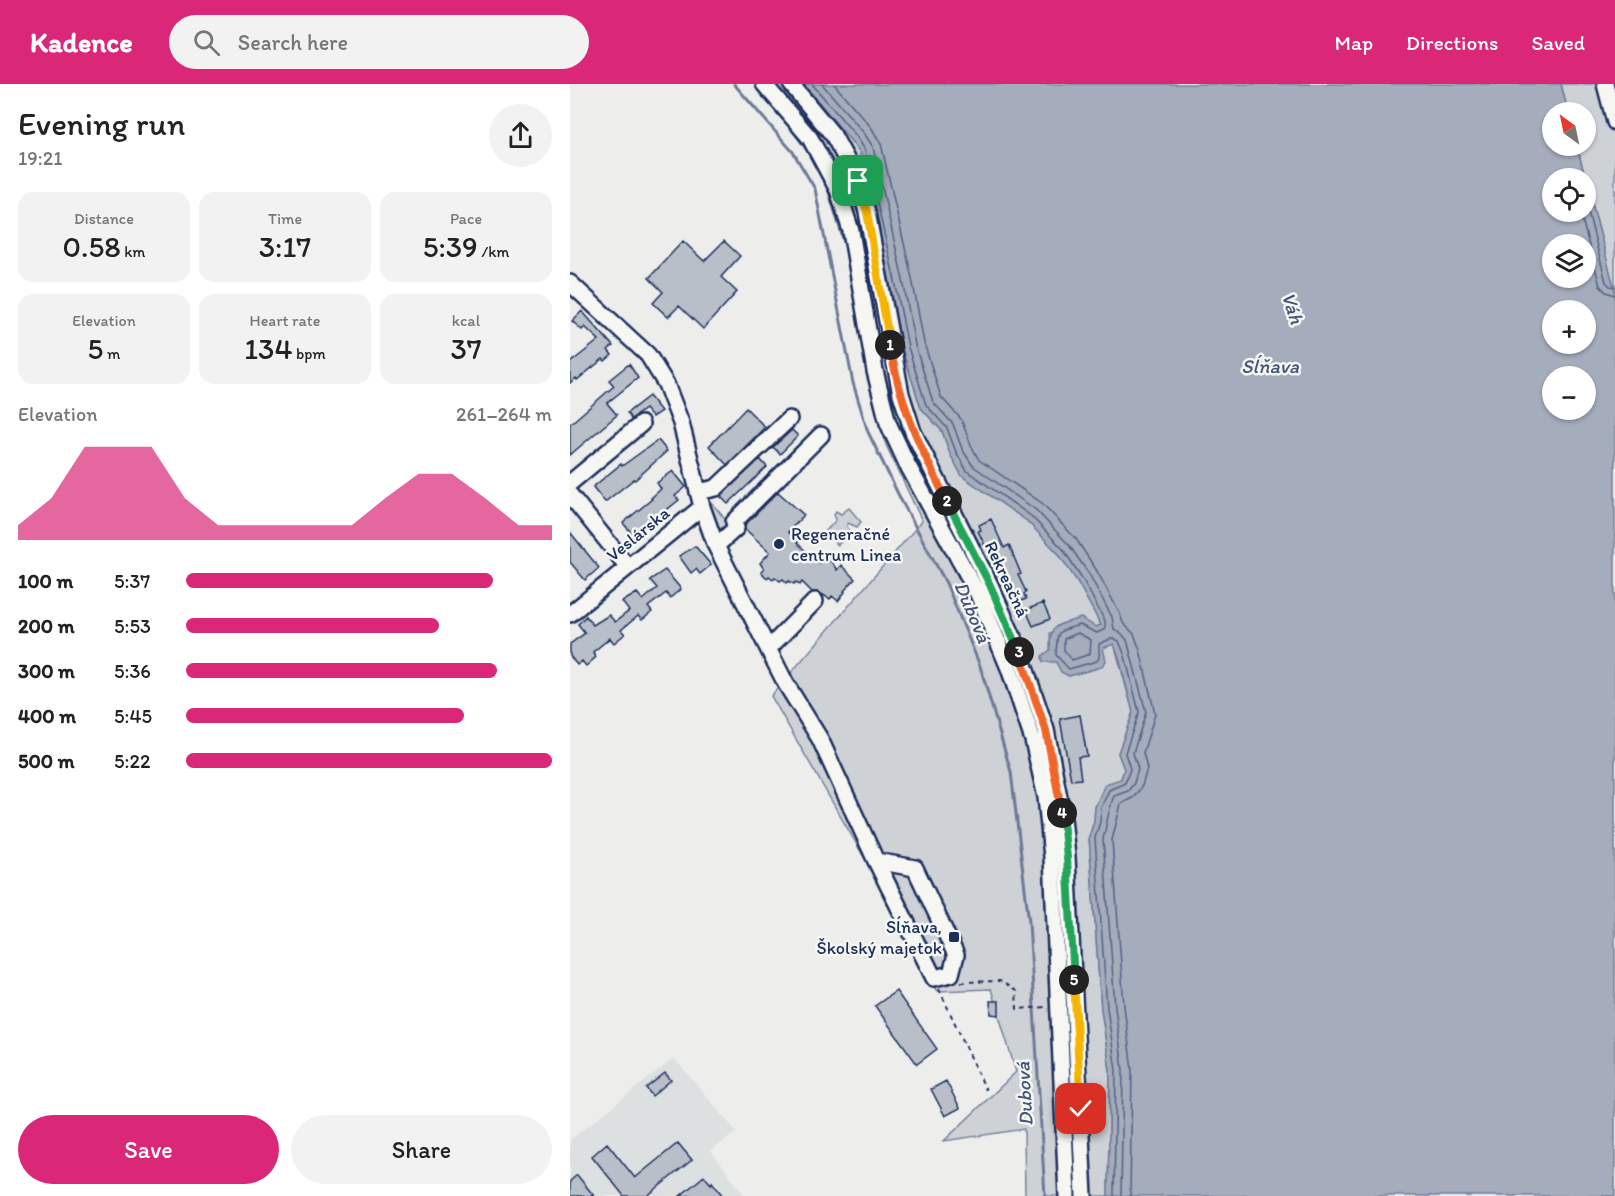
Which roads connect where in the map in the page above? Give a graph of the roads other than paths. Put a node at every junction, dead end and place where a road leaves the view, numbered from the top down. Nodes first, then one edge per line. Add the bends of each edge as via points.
1 (764, 84) edge
2 (791, 84) edge
3 (1605, 84) edge
4 (1615, 122) edge
5 (570, 283) edge
6 (789, 419) dead end
7 (641, 424) dead end
8 (821, 435) dead end
9 (570, 483) edge
10 (570, 495) edge
11 (700, 500) junction
12 (717, 546) junction
13 (628, 567) junction
14 (815, 602) dead end
15 (570, 614) edge
16 (769, 648) junction
17 (1029, 730) junction
18 (1046, 730) junction
19 (876, 861) junction
20 (1067, 1196) edge
21 (1084, 1196) edge

1 - 17 street via 810,138 832,176 851,231 888,423 978,594 1009,668
2 - 18 street, Rekreačná via 833,135 858,181 906,412 1009,628
3 - 4 street
5 - 11 street via 648,356 666,384 681,423
6 - 11 street, Veslárska
7 - 9 street
8 - 12 street via 734,522 736,528
10 - 13 street
11 - 12 street
11 - 13 street, Veslárska
12 - 16 street
13 - 15 street, Veslárska
14 - 16 street
16 - 19 street via 820,739
17 - 18 street
17 - 20 street via 1046,797 1052,857
18 - 21 street, Rekreačná via 1067,857
19 - 19 street via 934,978 951,974 956,955 915,868

